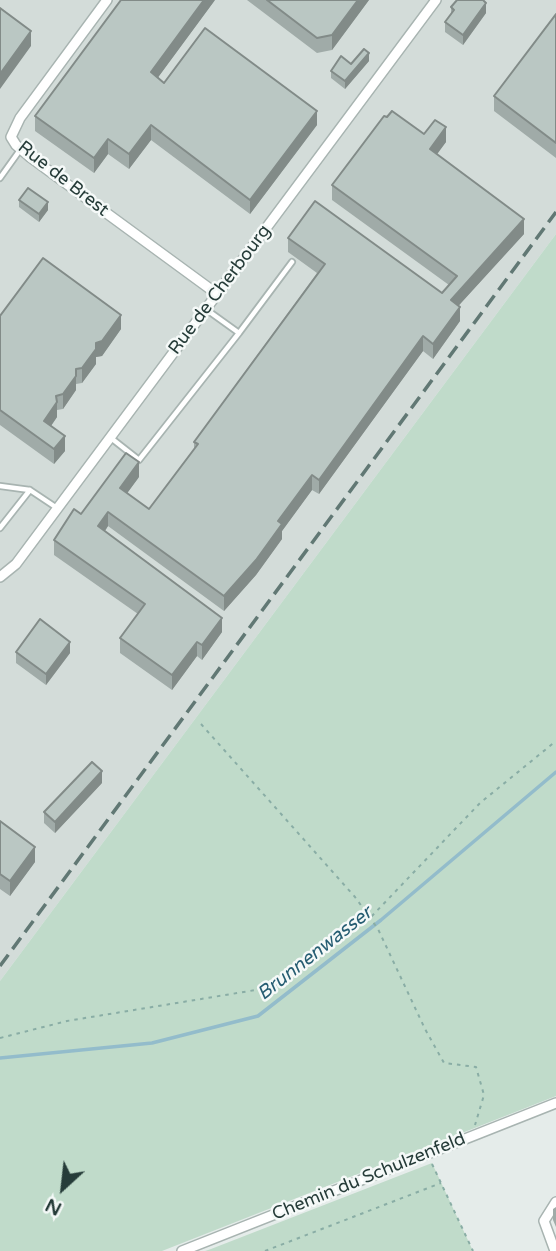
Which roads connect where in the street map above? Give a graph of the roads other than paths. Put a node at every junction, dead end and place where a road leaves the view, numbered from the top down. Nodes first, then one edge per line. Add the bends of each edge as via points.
1 (107, 0) edge
2 (436, 0) edge
3 (21, 149) junction
4 (0, 178) edge
5 (292, 261) dead end
6 (217, 294) junction
7 (206, 309) junction
8 (239, 333) junction
9 (110, 438) junction
10 (0, 486) edge
11 (30, 490) junction
12 (57, 509) junction
13 (0, 528) edge
14 (0, 577) edge
15 (556, 1102) edge
16 (556, 1202) edge
17 (182, 1251) edge
18 (555, 1251) edge

1 - 3 street, Rue de Brest via 13,129 11,137
2 - 6 street, Rue de Cherbourg
3 - 4 lane
3 - 6 street, Rue de Brest
5 - 8 lane
6 - 7 street, Rue de Cherbourg
7 - 8 lane
7 - 9 street, Rue de Cherbourg
8 - 9 lane via 139,460
9 - 12 street, Rue de Cherbourg
10 - 11 lane
11 - 12 lane
11 - 13 lane
12 - 14 street, Rue de Cherbourg via 16,564
15 - 17 street, Chemin du Schulzenfeld
16 - 18 street via 544,1221

